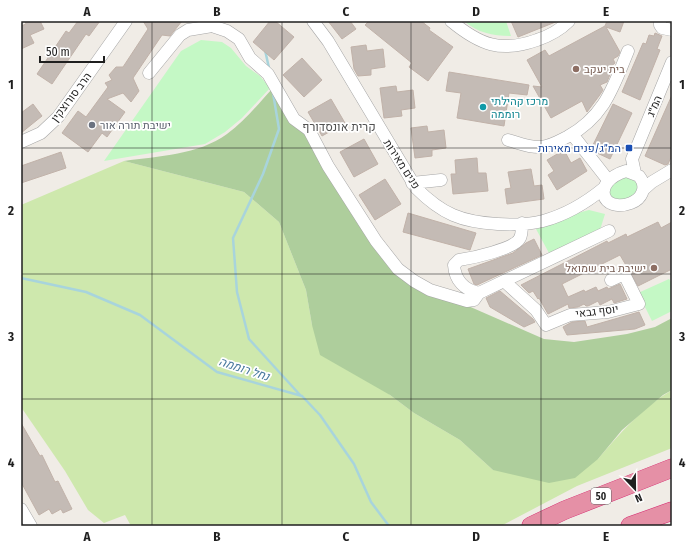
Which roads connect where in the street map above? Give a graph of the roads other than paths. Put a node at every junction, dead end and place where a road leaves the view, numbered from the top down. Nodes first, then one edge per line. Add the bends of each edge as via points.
1 (126, 21) edge
2 (313, 21) edge
3 (451, 21) edge
4 (570, 21) edge
5 (660, 21) edge
6 (672, 30) edge
7 (628, 51) dead end
8 (672, 62) edge
9 (149, 73) dead end
10 (572, 134) junction
11 (508, 140) dead end
12 (21, 142) edge
13 (636, 149) junction
14 (672, 170) edge
15 (637, 175) junction
16 (660, 177) junction
17 (441, 180) dead end
18 (610, 180) junction
19 (412, 183) junction
20 (643, 190) junction
21 (585, 202) junction
22 (609, 202) junction
23 (522, 223) junction
24 (609, 231) dead end
25 (611, 280) dead end
26 (504, 281) junction
27 (479, 293) junction
28 (672, 468) edge
29 (21, 509) edge
30 (672, 511) edge
31 (30, 526) edge
32 (531, 526) edge
33 (630, 526) edge

1 - 12 street, הרב סורוצקין via 58,117 41,133
2 - 19 street, פנים מאירות via 340,61
3 - 4 street via 468,34 492,45 514,47 556,32
5 - 6 street via 662,28
7 - 10 street via 612,90 599,112 589,123
8 - 13 street, המ"ג
9 - 27 street via 180,35 188,30 212,26 227,31 239,39 250,58 268,74 294,119 309,130 328,166 372,235 398,269 430,290 459,299 474,300
10 - 11 street via 542,147 531,147
10 - 18 street
13 - 15 street, המ"ג via 632,163
13 - 18 street, המ"ג
14 - 16 street
15 - 16 street via 648,178
15 - 18 street via 626,171
15 - 20 street via 643,184
16 - 20 street
17 - 19 street
18 - 21 street, פנים מאירות
18 - 22 street via 604,193
19 - 23 street, פנים מאירות via 425,197 453,215 497,224
20 - 22 street via 638,199 625,205 614,205
21 - 22 street, פנים מאירות
21 - 23 street, פנים מאירות via 544,220
23 - 27 street via 521,237 517,242 506,248 459,260 454,265 463,287
24 - 26 street
25 - 26 street, יוסף גבאי via 624,274 639,304 608,312 570,315 546,325 536,310
26 - 27 street
28 - 32 highway, 50
29 - 31 street
30 - 33 highway

